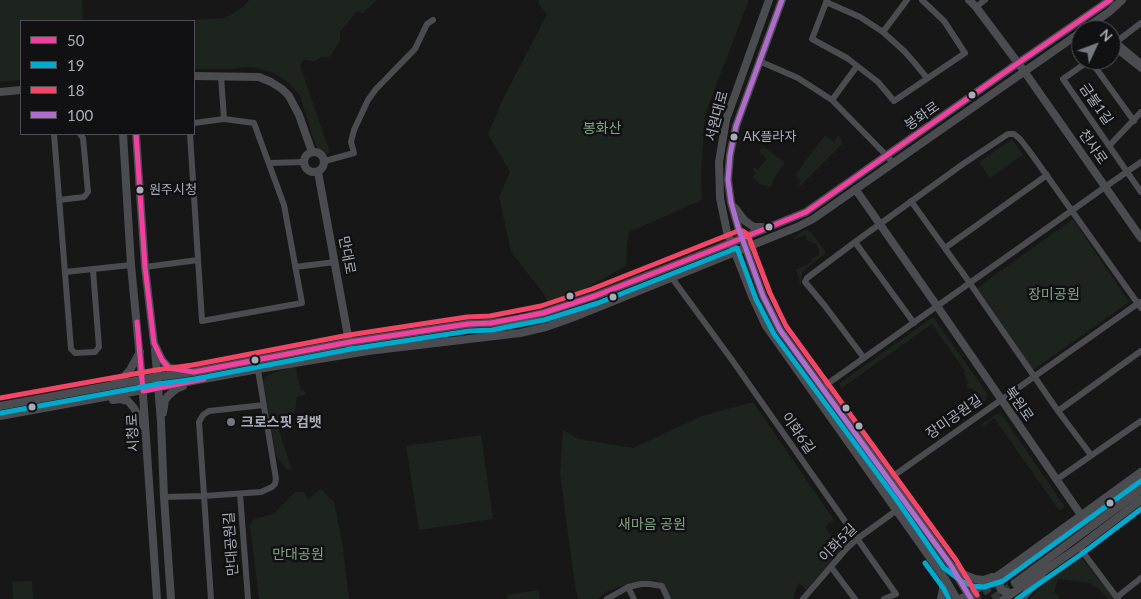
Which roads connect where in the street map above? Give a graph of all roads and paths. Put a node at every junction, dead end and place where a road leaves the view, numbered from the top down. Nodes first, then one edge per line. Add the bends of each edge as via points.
1 (769, 0) edge
2 (782, 0) edge
3 (907, 0) edge
4 (922, 0) edge
5 (969, 0) edge
6 (984, 0) edge
7 (1110, 0) edge
8 (1122, 0) edge
9 (827, 1) edge
10 (976, 6) junction
11 (433, 20) dead end
12 (1098, 20) edge
13 (1141, 23) edge
14 (883, 32) junction
15 (1071, 38) edge
16 (1121, 38) edge
17 (1121, 49) edge
18 (1121, 51) edge
19 (759, 62) junction
20 (1018, 63) junction
21 (1141, 63) edge
22 (857, 66) junction
23 (1141, 69) edge
24 (1024, 70) junction
25 (1076, 70) edge
26 (1097, 70) edge
27 (195, 76) edge
28 (221, 76) junction
29 (927, 78) junction
30 (20, 90) edge
31 (0, 92) edge
32 (832, 100) junction
33 (1141, 112) edge
34 (224, 119) junction
35 (1134, 120) junction
36 (195, 123) edge
37 (54, 135) edge
38 (80, 135) edge
39 (120, 135) edge
40 (123, 135) edge
41 (137, 135) edge
42 (190, 135) edge
43 (124, 143) junction
44 (1109, 146) junction
45 (312, 152) junction
46 (887, 156) junction
47 (325, 161) junction
48 (269, 162) junction
49 (304, 162) junction
50 (1141, 162) edge
51 (893, 163) junction
52 (318, 172) junction
53 (1127, 172) junction
54 (1047, 175) junction
55 (1105, 187) junction
56 (856, 190) junction
57 (1141, 192) edge
58 (59, 200) junction
59 (911, 201) junction
60 (730, 202) junction
61 (1072, 210) junction
62 (776, 223) junction
63 (879, 224) junction
64 (741, 238) junction
65 (1141, 238) edge
66 (730, 242) junction
67 (855, 242) junction
68 (745, 248) junction
69 (945, 248) junction
70 (734, 252) junction
71 (198, 260) junction
72 (335, 262) junction
73 (132, 265) junction
74 (145, 267) junction
75 (295, 267) junction
76 (93, 270) junction
77 (65, 272) junction
78 (672, 278) junction
79 (970, 283) junction
80 (595, 296) junction
81 (1140, 304) edge
82 (937, 306) junction
83 (601, 307) junction
84 (914, 323) junction
85 (350, 342) junction
86 (154, 343) junction
87 (1141, 351) edge
88 (140, 352) junction
89 (352, 354) junction
90 (864, 358) junction
91 (258, 370) junction
92 (194, 372) junction
93 (157, 377) junction
94 (1034, 377) junction
95 (142, 380) junction
96 (195, 381) junction
97 (98, 388) junction
98 (158, 388) junction
99 (823, 388) junction
100 (143, 391) junction
101 (101, 398) junction
102 (1001, 400) junction
103 (264, 405) junction
104 (0, 406) edge
105 (1058, 411) junction
106 (0, 416) edge
107 (1141, 421) edge
108 (160, 422) junction
109 (145, 430) junction
110 (1091, 455) junction
111 (1141, 472) edge
112 (889, 479) junction
113 (1056, 480) junction
114 (1141, 481) edge
115 (879, 486) junction
116 (1141, 490) edge
117 (240, 494) junction
118 (204, 496) junction
119 (164, 497) junction
120 (1141, 500) edge
121 (897, 510) junction
122 (1081, 515) junction
123 (856, 539) junction
124 (1079, 547) junction
125 (1057, 563) junction
126 (950, 564) junction
127 (831, 567) junction
128 (1003, 575) junction
129 (1141, 578) edge
130 (945, 579) junction
131 (1015, 583) tunnel mouth
132 (628, 587) junction
133 (1013, 593) junction
134 (970, 596) edge
135 (1118, 598) edge
136 (157, 599) edge
137 (171, 599) edge
138 (210, 599) edge
139 (248, 599) edge
140 (607, 599) edge
141 (634, 599) edge
142 (668, 599) edge
143 (803, 599) edge
144 (855, 599) edge
145 (884, 599) edge
146 (940, 599) edge
147 (957, 599) edge
148 (961, 599) edge
149 (1004, 599) edge
150 (1021, 599) edge

1 - 66 street, 서원대로 via 726,120 719,162 720,198
2 - 19 street, 서원대로
3 - 14 street
4 - 29 street via 944,21 965,53
5 - 10 street
6 - 10 street
7 - 20 street, 봉화로
8 - 12 street, 봉화로
9 - 14 street
9 - 22 street via 812,39
10 - 20 street
11 - 47 street via 427,24 415,49 368,100 354,130 351,142 354,153
13 - 16 street
14 - 29 street
15 - 24 street, 봉화로
17 - 21 street
18 - 23 street
19 - 32 street via 798,78
19 - 60 street, 서원대로 via 736,126 728,180
20 - 24 street, 천사로
20 - 46 street, 봉화로
22 - 29 street via 878,82 894,101
22 - 32 street
24 - 51 street, 봉화로
24 - 55 street, 천사로
25 - 44 street, 금불1길 via 1063,79
26 - 35 street, 금불1길
27 - 28 street
28 - 34 street
28 - 45 street via 259,77 282,89 299,115
30 - 31 street
32 - 46 street
33 - 35 street, 금불1길
34 - 36 street
34 - 48 street via 254,122
35 - 44 street, 금불1길
37 - 58 street
38 - 58 street via 88,192 84,197
39 - 43 street
40 - 43 street, 시청로
41 - 74 street
42 - 71 street
43 - 73 street, 시청로
44 - 53 street, 금불1길
45 - 47 street via 321,154
45 - 49 street
46 - 51 street
46 - 62 street, 봉화로 via 806,212
47 - 52 street
48 - 49 street
48 - 75 street via 284,205
49 - 52 street via 307,170
50 - 53 street
51 - 56 street, 봉화로
52 - 72 street, 만대로
53 - 55 street
53 - 57 street, 금불1길
54 - 59 street, 장미공원길 via 1020,139 1008,134
54 - 61 street, 장미공원길
54 - 69 street
55 - 61 street
55 - 65 street, 천사로
56 - 63 street
56 - 68 street, 봉화로 via 796,228
58 - 77 street
59 - 63 street, 장미공원길
59 - 69 street
60 - 62 street via 754,227
60 - 64 street, 서원대로
61 - 79 street
61 - 81 street, 장미공원길
62 - 64 street, 봉화로
63 - 67 street, 장미공원길
63 - 82 street
64 - 66 street, 봉화로
64 - 68 street, 서원대로
66 - 70 street, 서원대로
66 - 80 street, 봉화로
67 - 84 street
67 - 90 street, 장미공원길 via 809,275 806,282
68 - 70 street, 봉화로
68 - 99 street via 771,313
69 - 79 street
70 - 78 street, 봉화로
70 - 115 street via 766,326
71 - 74 street
71 - 75 street via 202,321 302,303
72 - 75 street
72 - 85 street, 만대로
73 - 76 street
73 - 88 street, 시청로
74 - 86 street, 시청로
76 - 77 street
76 - 77 street via 99,348 95,352 76,353 71,349
78 - 83 street, 봉화로
78 - 123 street, 이화6길
79 - 82 street
79 - 94 street
80 - 83 street
80 - 85 street, 봉화로 via 518,318
81 - 94 street, 장미공원길
82 - 84 street
82 - 102 street, 북원로
83 - 89 street, 봉화로 via 546,328 520,333
84 - 90 street
85 - 89 street, 만대로
85 - 92 street, 봉화로
86 - 92 street via 169,368
86 - 93 street, 시청로
87 - 105 street
88 - 95 street, 시청로
88 - 97 street via 123,378
89 - 91 street, 봉화로
90 - 99 street
91 - 96 street, 봉화로
91 - 103 street
92 - 93 street, 봉화로
93 - 95 street, 봉화로
93 - 98 street, 시청로
94 - 102 street, 장미공원길
94 - 105 street
95 - 97 street, 봉화로
95 - 100 street, 시청로
96 - 98 street
96 - 108 street via 176,389 165,400
97 - 104 street
98 - 100 street
98 - 108 street, 시청로
99 - 112 street
100 - 101 street
100 - 109 street, 시청로
101 - 106 street
101 - 109 street via 128,402
102 - 112 street, 장미공원길
102 - 113 street, 북원로
103 - 117 street via 275,484 261,492
103 - 118 street, 만대공원길 via 209,411 199,422
105 - 110 street
107 - 110 street
108 - 119 street, 시청로
109 - 136 street, 시청로
110 - 113 street
111 - 122 street
112 - 115 street
112 - 126 street
113 - 122 street, 북원로
114 - 128 street
115 - 121 street
116 - 131 street
117 - 118 street, 만대공원길
117 - 139 street, 만대공원길
118 - 119 street
118 - 138 street, 만대공원길
119 - 137 street, 시청로
120 - 124 street
121 - 123 street, 이화5길
121 - 130 street
122 - 128 street
123 - 127 street, 이화5길
123 - 145 street, 이화6길 via 896,594
124 - 125 street
124 - 135 street
125 - 133 street
125 - 150 street
126 - 128 street via 975,579
126 - 134 street
127 - 143 street, 이화5길
127 - 144 street
128 - 133 street via 998,580 1001,590
128 - 134 street
129 - 135 street
130 - 146 street
130 - 147 street
132 - 140 street
132 - 141 street
132 - 142 street via 641,584 662,586
133 - 149 street
134 - 148 street

